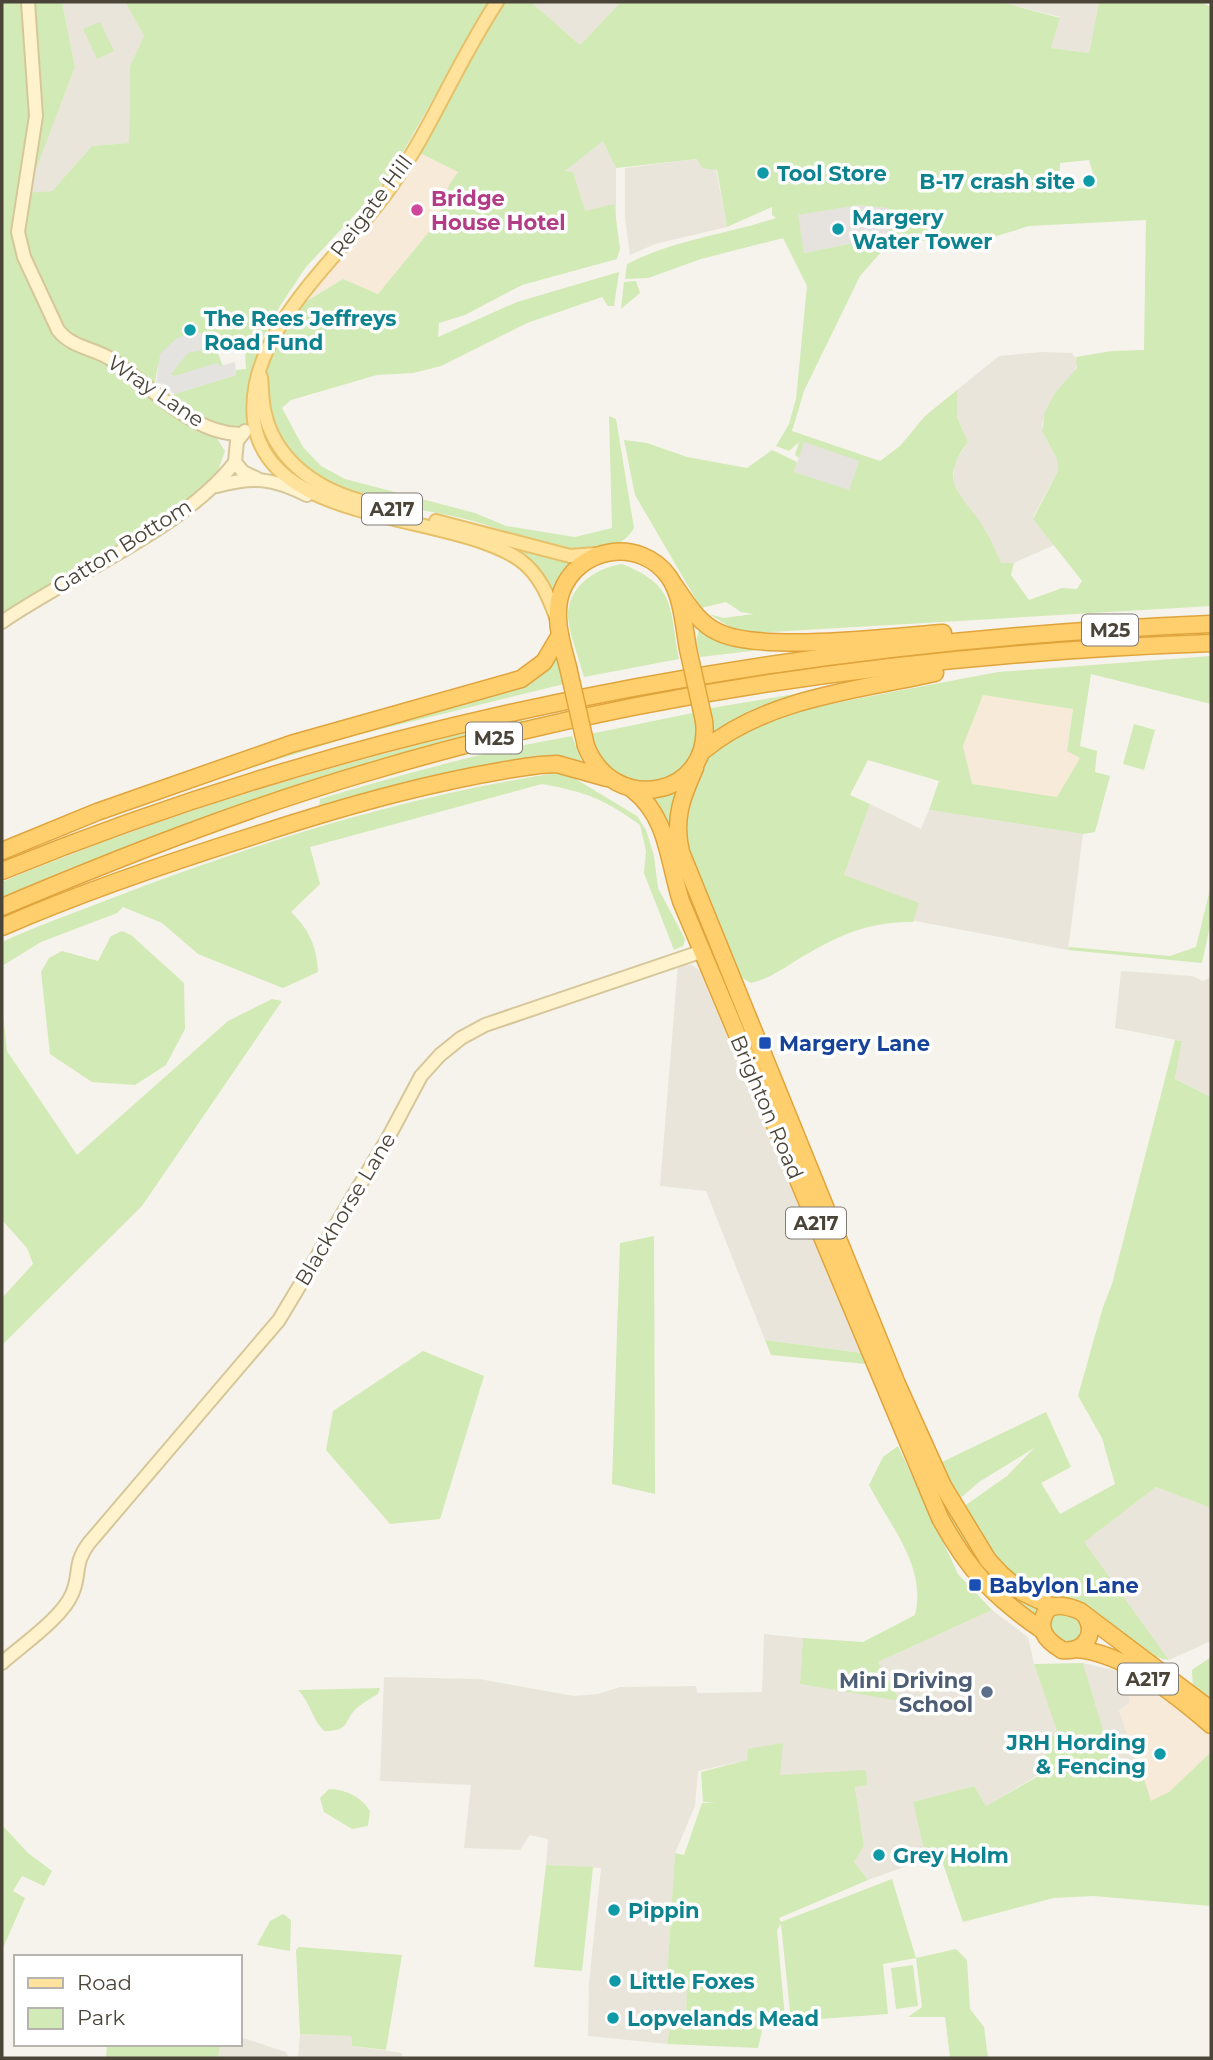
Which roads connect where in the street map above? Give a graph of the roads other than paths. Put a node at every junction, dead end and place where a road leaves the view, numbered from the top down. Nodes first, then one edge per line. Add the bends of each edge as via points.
1 (28, 2) edge
2 (496, 2) edge
3 (260, 369) junction
4 (254, 425) junction
5 (269, 430) junction
6 (222, 433) junction
7 (242, 434) junction
8 (234, 458) junction
9 (256, 478) junction
10 (216, 486) junction
11 (455, 536) junction
12 (599, 554) junction
13 (674, 585) junction
14 (2, 622) edge
15 (1211, 624) edge
16 (559, 630) junction
17 (1008, 637) junction
18 (1211, 643) edge
19 (1009, 656) junction
20 (704, 750) junction
21 (575, 768) junction
22 (695, 768) junction
23 (607, 778) junction
24 (633, 790) junction
25 (2, 851) edge
26 (668, 860) junction
27 (2, 871) edge
28 (2, 907) edge
29 (2, 927) edge
30 (703, 951) junction
31 (1051, 1606) junction
32 (1085, 1615) junction
33 (1042, 1630) junction
34 (1077, 1649) junction
35 (2, 1663) edge
36 (1211, 1710) edge
37 (1211, 1725) edge

1 - 6 street, Wray Lane via 36,117 18,218 24,257 65,339 106,356 161,397
2 - 3 main road, Reigate Hill / A217 via 392,185 299,298
3 - 4 main road, Reigate Hill / A217 via 253,394
3 - 5 main road, Reigate Hill / A217
4 - 5 street
4 - 7 street
4 - 11 main road, Reigate Hill / A217 via 268,459 297,485 325,498
5 - 12 main road, Reigate Hill / A217 via 291,463 334,491 561,554
6 - 7 street, Wray Lane
6 - 8 street, Wray Lane
7 - 8 street, Gatton Bottom
8 - 9 street via 243,472
8 - 10 street, Gatton Bottom
9 - 10 street
9 - 11 street via 347,509
10 - 14 street, Gatton Bottom via 138,540
11 - 16 main road, Reigate Hill / A217 via 520,561 542,584
12 - 13 highway via 623,551 645,556 663,569
12 - 16 highway via 575,571 564,586
13 - 17 highway, M25 via 694,615 717,632 740,639 784,642 957,632
13 - 20 highway, bridge via 704,721
15 - 17 highway, M25
16 - 23 highway, bridge via 586,747
16 - 25 highway, M25 via 544,662 521,679 291,744
17 - 27 highway, M25 via 744,668 479,719 213,792
18 - 19 highway, M25
19 - 20 highway, M25 via 780,709 732,729
19 - 28 highway, M25 via 760,685 533,728 375,770 224,818
20 - 22 highway, Brighton Road
21 - 23 highway, M25
21 - 26 highway, M25 via 642,807
21 - 29 highway, M25 via 557,764 520,767 393,794 214,848
22 - 24 highway via 668,785
22 - 31 highway, Brighton Road / A217 via 676,821 681,852 897,1384 943,1486 988,1560 1022,1592
23 - 24 highway
24 - 26 highway, Brighton Road / A217 via 658,816
26 - 30 highway, Brighton Road / A217
30 - 33 highway, Brighton Road / A217 via 940,1518 982,1583
30 - 35 street, Blackhorse Lane via 485,1026 440,1055 421,1076 279,1320 89,1543 76,1564 75,1583 63,1608
31 - 32 highway, A217 via 1073,1608
31 - 33 highway via 1042,1619
32 - 34 highway via 1090,1635
32 - 36 highway, A217
33 - 34 highway, A217 via 1047,1640 1062,1650
34 - 37 highway, A217 via 1118,1661

